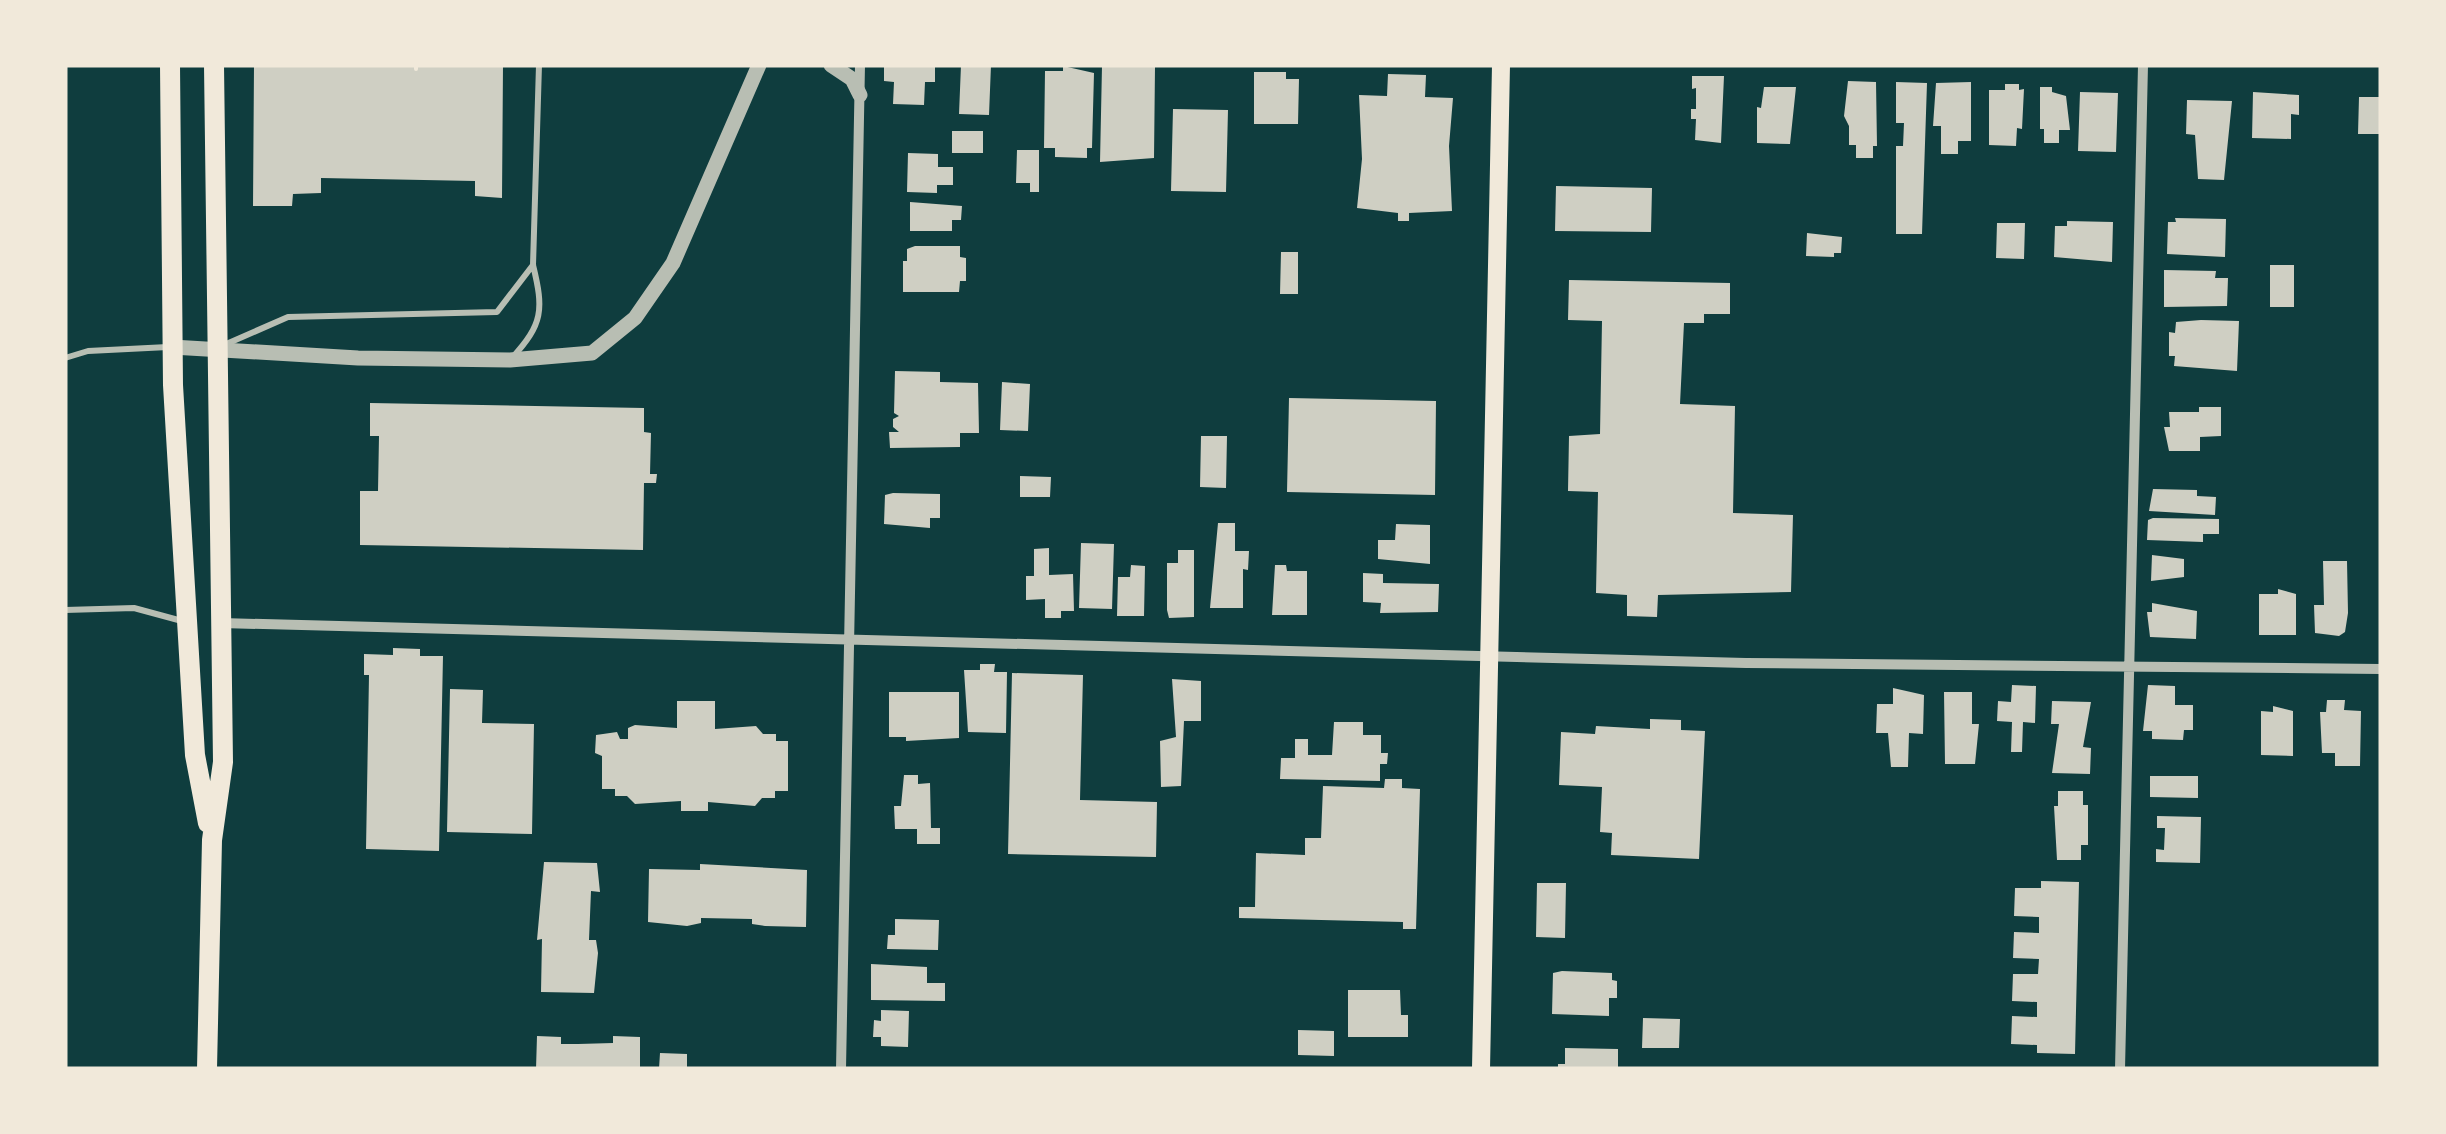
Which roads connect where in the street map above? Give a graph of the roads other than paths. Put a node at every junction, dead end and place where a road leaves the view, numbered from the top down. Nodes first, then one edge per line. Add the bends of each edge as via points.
1 (170, 65) edge
2 (214, 65) edge
3 (540, 65) edge
4 (759, 65) edge
5 (831, 65) edge
6 (860, 65) edge
7 (1501, 65) edge
8 (2143, 65) edge
9 (860, 95) junction
10 (533, 265) junction
11 (172, 347) junction
12 (216, 348) junction
13 (65, 358) edge
14 (510, 360) junction
15 (65, 610) edge
16 (189, 623) junction
17 (222, 623) junction
18 (850, 638) junction
19 (1490, 654) junction
20 (2126, 668) junction
21 (2381, 669) edge
22 (212, 840) junction
23 (207, 1069) edge
24 (841, 1069) edge
25 (1481, 1069) edge
26 (2120, 1069) edge

1 - 11 main road
2 - 12 main road
3 - 10 lane
4 - 14 street via 673,263 635,318 592,352
5 - 9 street via 852,79
6 - 9 street
7 - 19 main road
8 - 20 street
9 - 18 street
10 - 12 lane via 497,312 288,317
10 - 14 lane via 538,330
11 - 12 street
11 - 13 lane
11 - 16 main road
12 - 14 street
12 - 17 main road
15 - 16 lane via 134,608
16 - 22 main road via 194,755
17 - 18 street
17 - 22 main road via 223,762
18 - 19 street
18 - 24 street
19 - 20 street
19 - 25 main road
20 - 21 street
20 - 26 street
22 - 23 main road

